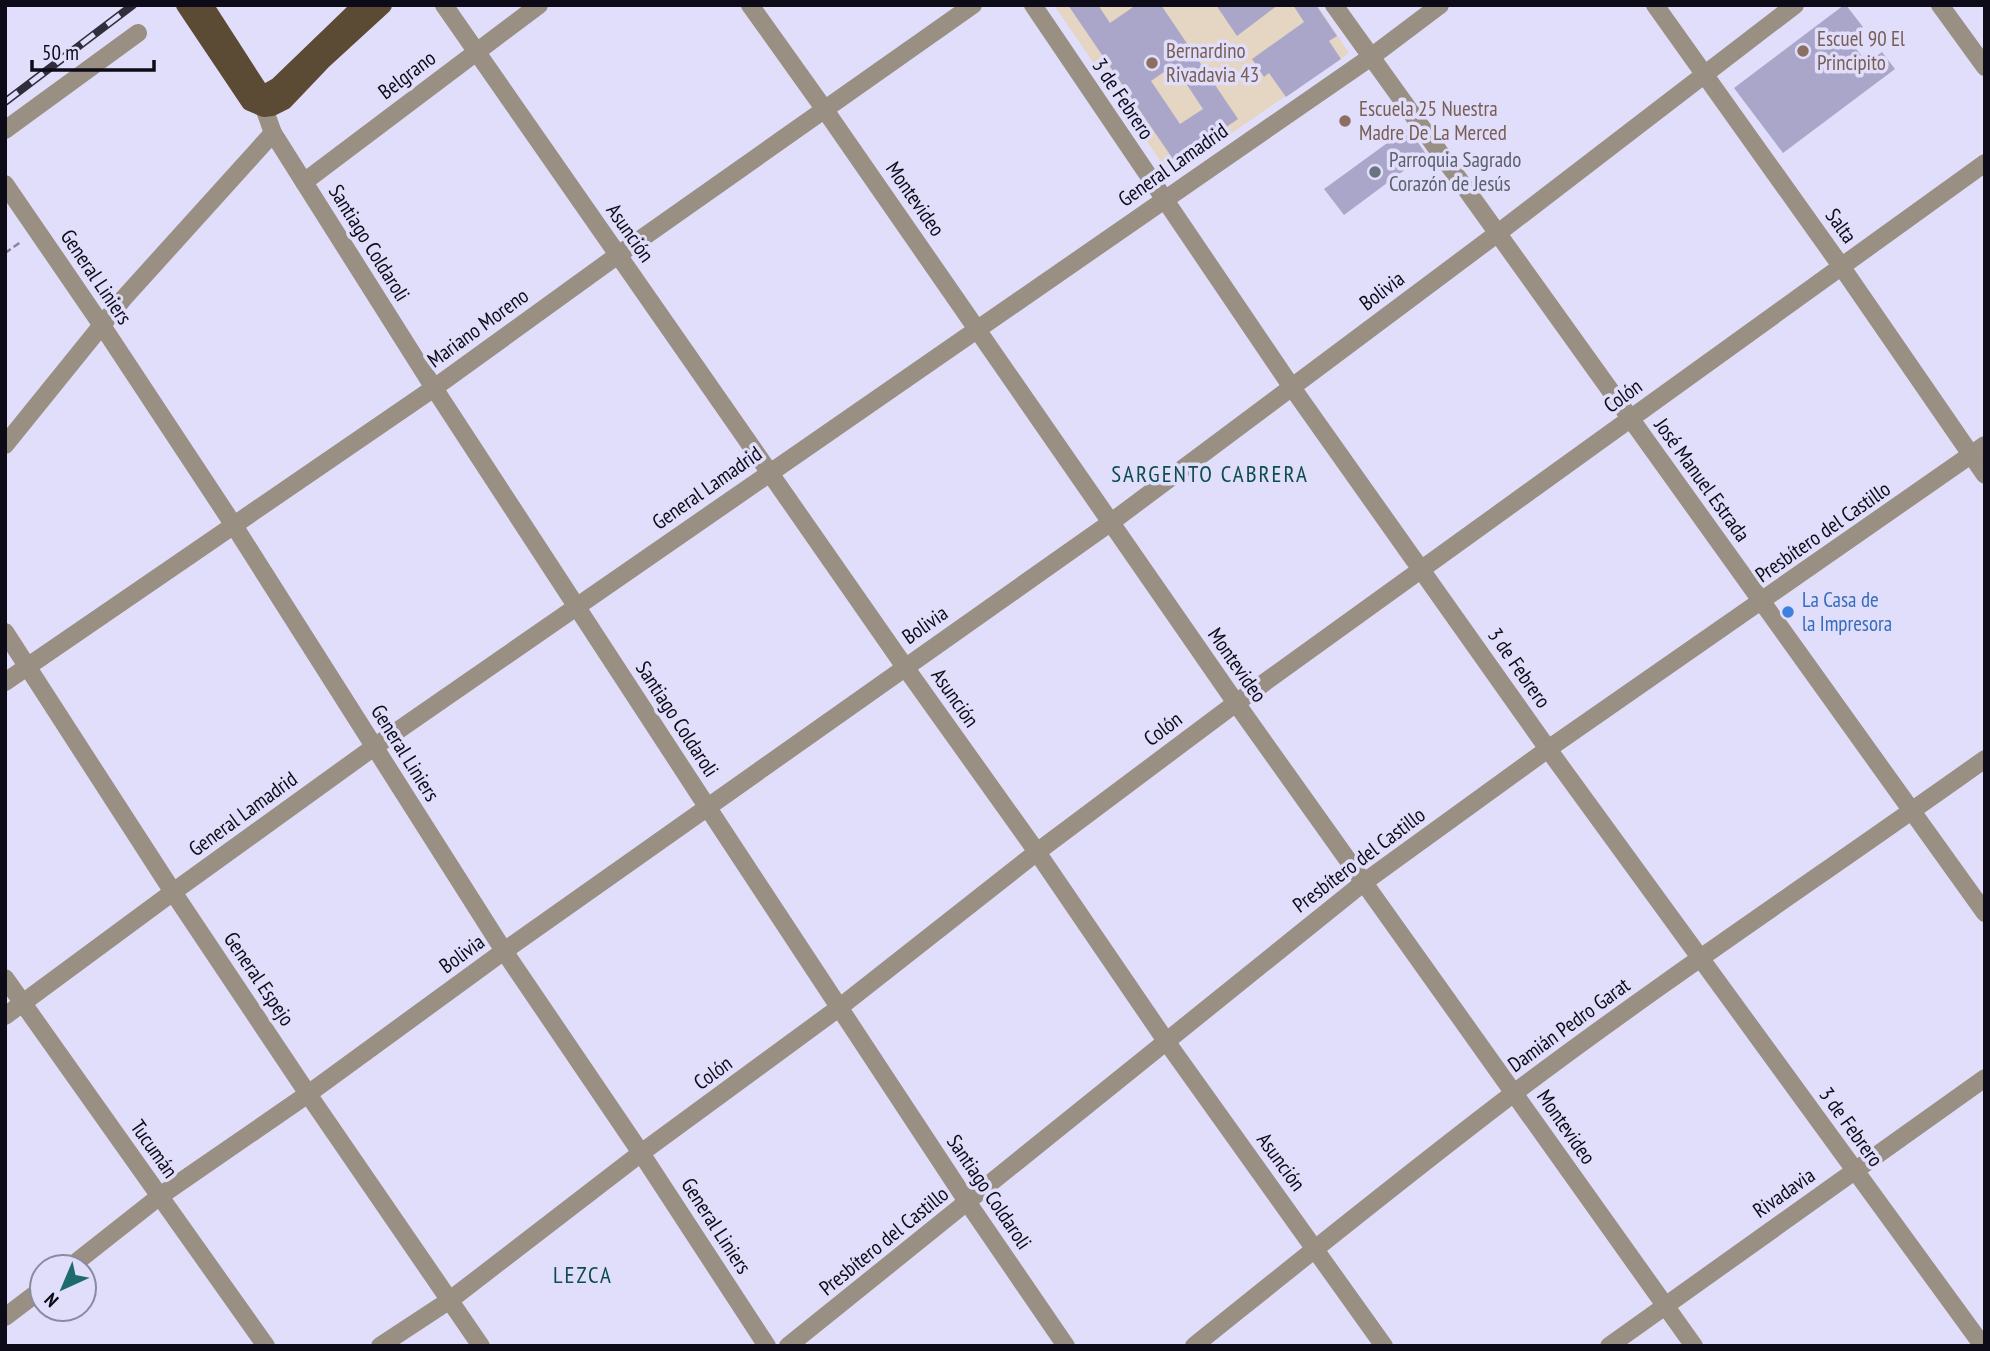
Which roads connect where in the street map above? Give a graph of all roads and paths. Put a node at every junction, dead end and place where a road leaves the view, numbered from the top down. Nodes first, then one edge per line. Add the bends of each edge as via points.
1 (185, 5) edge
2 (204, 5) edge
3 (362, 5) edge
4 (383, 5) edge
5 (444, 5) edge
6 (539, 5) edge
7 (750, 5) edge
8 (973, 5) edge
9 (1032, 5) edge
10 (1334, 5) edge
11 (1440, 5) edge
12 (1656, 5) edge
13 (1795, 5) edge
14 (1940, 5) edge
15 (138, 33) dead end
16 (475, 52) junction
17 (1371, 57) junction
18 (1985, 67) edge
19 (1704, 74) junction
20 (263, 102) junction
21 (825, 110) junction
22 (5, 130) edge
23 (273, 133) junction
24 (1985, 163) edge
25 (304, 182) junction
26 (5, 184) edge
27 (1163, 200) junction
28 (37, 230) junction
29 (1498, 233) junction
30 (5, 253) edge
31 (618, 255) junction
32 (1842, 266) junction
33 (100, 326) junction
34 (978, 329) junction
35 (1292, 386) junction
36 (434, 387) junction
37 (1630, 418) junction
38 (5, 445) edge
39 (1978, 450) edge
40 (769, 473) junction
41 (1985, 475) edge
42 (1110, 523) junction
43 (233, 524) junction
44 (1422, 569) junction
45 (1762, 602) junction
46 (577, 606) junction
47 (5, 632) edge
48 (27, 666) junction
49 (905, 667) junction
50 (5, 682) edge
51 (1236, 703) junction
52 (374, 747) junction
53 (1548, 750) junction
54 (1985, 759) edge
55 (708, 808) junction
56 (1912, 811) junction
57 (1037, 852) junction
58 (1363, 883) junction
59 (173, 891) junction
60 (1985, 913) edge
61 (504, 951) junction
62 (1700, 958) junction
63 (5, 978) edge
64 (23, 1002) junction
65 (840, 1007) junction
66 (5, 1016) edge
67 (1166, 1041) junction
68 (1985, 1078) edge
69 (1514, 1093) junction
70 (309, 1094) junction
71 (641, 1153) junction
72 (1855, 1171) junction
73 (160, 1196) junction
74 (968, 1203) junction
75 (1315, 1248) junction
76 (88, 1253) edge
77 (28, 1300) edge
78 (450, 1300) junction
79 (1665, 1306) junction
80 (5, 1317) edge
81 (267, 1346) edge
82 (380, 1346) edge
83 (481, 1346) edge
84 (767, 1346) edge
85 (788, 1346) edge
86 (1066, 1346) edge
87 (1194, 1346) edge
88 (1384, 1346) edge
89 (1609, 1346) edge
90 (1694, 1346) edge
91 (1983, 1346) edge

1 - 20 main road, Santiago Coldaroli via 250,103
2 - 20 main road, Santiago Coldaroli
3 - 20 main road
4 - 20 main road via 284,101 272,107
5 - 16 street, Asunción
6 - 16 street, Belgrano
7 - 21 street, Montevideo
8 - 21 street, Mariano Moreno
9 - 27 street, 3 de Febrero
10 - 17 street, José Manuel Estrada
11 - 17 street, General Lamadrid
12 - 19 street, Salta
13 - 19 street, Bolivia
14 - 18 street
15 - 22 street
16 - 25 street, Belgrano
16 - 31 street, Asunción
17 - 27 street, General Lamadrid
17 - 29 street, José Manuel Estrada
19 - 29 street, Bolivia
19 - 32 street, Salta
20 - 23 street, Santiago Coldaroli
21 - 31 street, Mariano Moreno
21 - 34 street, Montevideo
23 - 25 street, Santiago Coldaroli
23 - 33 street
24 - 32 street, Colón
25 - 36 street, Santiago Coldaroli
26 - 28 street, General Liniers
27 - 34 street, General Lamadrid
27 - 35 street, 3 de Febrero
28 - 30 path
28 - 33 street, General Liniers
29 - 35 street, Bolivia
29 - 37 street, José Manuel Estrada
31 - 36 street, Mariano Moreno
31 - 40 street, Asunción
32 - 37 street, Colón
32 - 39 street, Salta
33 - 38 street
33 - 43 street, General Liniers
34 - 40 street, General Lamadrid
34 - 42 street, Montevideo
35 - 42 street, Bolivia
35 - 44 street, 3 de Febrero
36 - 43 street, Mariano Moreno
36 - 46 street, Santiago Coldaroli
37 - 44 street, Colón
37 - 45 street, José Manuel Estrada
39 - 41 street, Salta
39 - 45 street, Presbítero del Castillo
40 - 46 street, General Lamadrid
40 - 49 street, Asunción
42 - 49 street, Bolivia
42 - 51 street, Montevideo
43 - 48 street, Mariano Moreno
43 - 52 street, General Liniers
44 - 51 street, Colón
44 - 53 street, 3 de Febrero
45 - 53 street, Presbítero del Castillo
45 - 56 street, José Manuel Estrada
46 - 52 street, General Lamadrid
46 - 55 street, Santiago Coldaroli
47 - 48 street, General Espejo
48 - 50 street, Mariano Moreno
48 - 59 street, General Espejo
49 - 55 street, Bolivia
49 - 57 street, Asunción
51 - 57 street, Colón
51 - 58 street, Montevideo
52 - 59 street, General Lamadrid
52 - 61 street, General Liniers
53 - 58 street, Presbítero del Castillo
53 - 62 street, 3 de Febrero
54 - 56 street, Damián Pedro Garat
55 - 61 street, Bolivia
55 - 65 street, Santiago Coldaroli
56 - 60 street, José Manuel Estrada
56 - 62 street, Damián Pedro Garat
57 - 65 street, Colón
57 - 67 street, Asunción
58 - 67 street, Presbítero del Castillo
58 - 69 street, Montevideo
59 - 64 street, General Lamadrid
59 - 70 street, General Espejo
61 - 70 street, Bolivia
61 - 71 street, General Liniers
62 - 69 street, Damián Pedro Garat
62 - 72 street, 3 de Febrero
63 - 64 street, Tucumán
64 - 66 street, General Lamadrid
64 - 73 street, Tucumán
65 - 71 street, Colón
65 - 74 street, Santiago Coldaroli
67 - 74 street, Presbítero del Castillo
67 - 75 street, Asunción
68 - 72 street, Rivadavia
69 - 75 street, Damián Pedro Garat
69 - 79 street, Montevideo
70 - 73 street, Bolivia
70 - 78 street, General Espejo
71 - 78 street, Colón
71 - 84 street, General Liniers
72 - 79 street, Rivadavia
72 - 91 street, 3 de Febrero
73 - 76 street, Bolivia
73 - 81 street, Tucumán
74 - 85 street, Presbítero del Castillo
74 - 86 street, Santiago Coldaroli
75 - 87 street, Damián Pedro Garat
75 - 88 street, Asunción
77 - 80 street
78 - 82 street, Colón
78 - 83 street, General Espejo
79 - 89 street, Rivadavia
79 - 90 street, Montevideo

